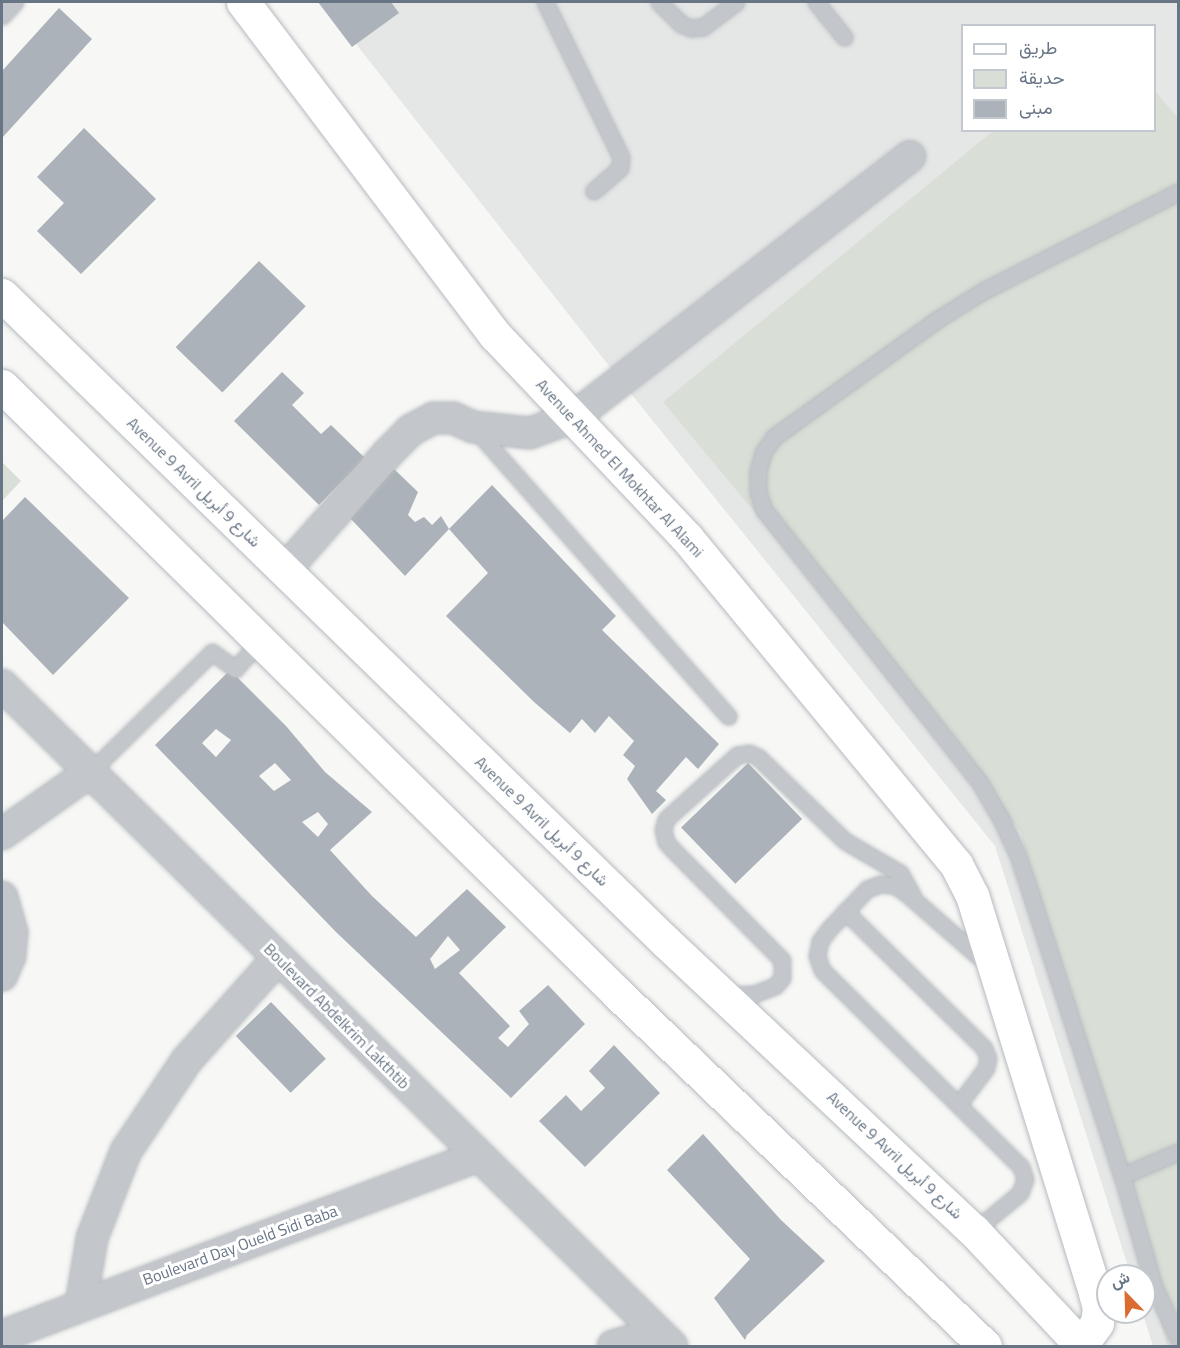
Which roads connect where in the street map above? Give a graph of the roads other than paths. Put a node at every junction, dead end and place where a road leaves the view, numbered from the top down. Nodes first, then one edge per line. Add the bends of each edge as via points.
1 (15, 2) edge
2 (243, 2) edge
3 (545, 2) edge
4 (659, 2) edge
5 (736, 2) edge
6 (816, 2) edge
7 (2, 15) edge
8 (844, 37) dead end
9 (910, 156) dead end
10 (594, 191) dead end
11 (1179, 192) edge
12 (2, 295) edge
13 (2, 386) edge
14 (574, 417) junction
15 (473, 427) junction
16 (285, 570) junction
17 (260, 642) junction
18 (2, 685) edge
19 (728, 716) dead end
20 (90, 772) junction
21 (2, 834) edge
22 (2, 897) edge
23 (914, 899) junction
24 (845, 911) junction
25 (278, 958) junction
26 (996, 972) junction
27 (2, 975) edge
28 (725, 994) junction
29 (958, 1105) junction
30 (1179, 1152) edge
31 (478, 1156) junction
32 (1122, 1176) junction
33 (974, 1231) junction
34 (81, 1304) junction
35 (2, 1336) edge
36 (1179, 1338) edge
37 (664, 1340) edge
38 (1082, 1346) edge
39 (613, 1347) edge
40 (985, 1347) edge

1 - 7 lane
2 - 14 main road, Avenue Ahmed El Mokhtar Al Alami via 495,335
3 - 10 lane via 621,157 620,168
4 - 5 lane via 681,24 691,28 704,27
6 - 8 lane
9 - 14 street
11 - 32 lane via 983,291 938,319 774,437 763,453 758,472 758,492 764,510 974,775 1000,817 1017,854
12 - 16 main road, Avenue 9 Avril شارع 9 أبريل
13 - 17 main road
14 - 15 street via 530,433
14 - 26 main road, Avenue Ahmed El Mokhtar Al Alami via 687,538 947,852 964,878
15 - 16 street via 453,418 434,418 411,430
15 - 19 lane
16 - 28 main road, Avenue 9 Avril شارع 9 أبريل via 666,942
17 - 20 lane via 235,669 213,652
17 - 40 main road
18 - 20 street, Boulevard Abdelkrim Lakthtib
20 - 21 street
20 - 25 street, Boulevard Abdelkrim Lakthtib
22 - 27 street via 12,933 10,956
23 - 24 lane via 894,885 880,884 867,889
23 - 26 lane
23 - 28 lane via 900,873 845,841 758,757 749,753 737,755 666,819 663,830 674,851 782,960 782,978 775,986 754,994
24 - 29 lane via 820,941 818,956 822,970
24 - 29 lane via 984,1048 986,1068
25 - 31 street, Boulevard Abdelkrim Lakthtib
25 - 34 street via 187,1060 126,1152 92,1238
26 - 38 main road, Avenue Ahmed El Mokhtar Al Alami via 1099,1308 1097,1323
28 - 33 main road, Avenue 9 Avril شارع 9 أبريل
29 - 33 lane via 1021,1167 1025,1179 1020,1193
30 - 32 lane
31 - 34 street, Boulevard Day Oueld Sidi Baba
31 - 37 street, Boulevard Abdelkrim Lakthtib
32 - 36 lane via 1154,1287
33 - 38 main road, Avenue 9 Avril شارع 9 أبريل
34 - 35 street, Boulevard Day Oueld Sidi Baba
37 - 39 street

